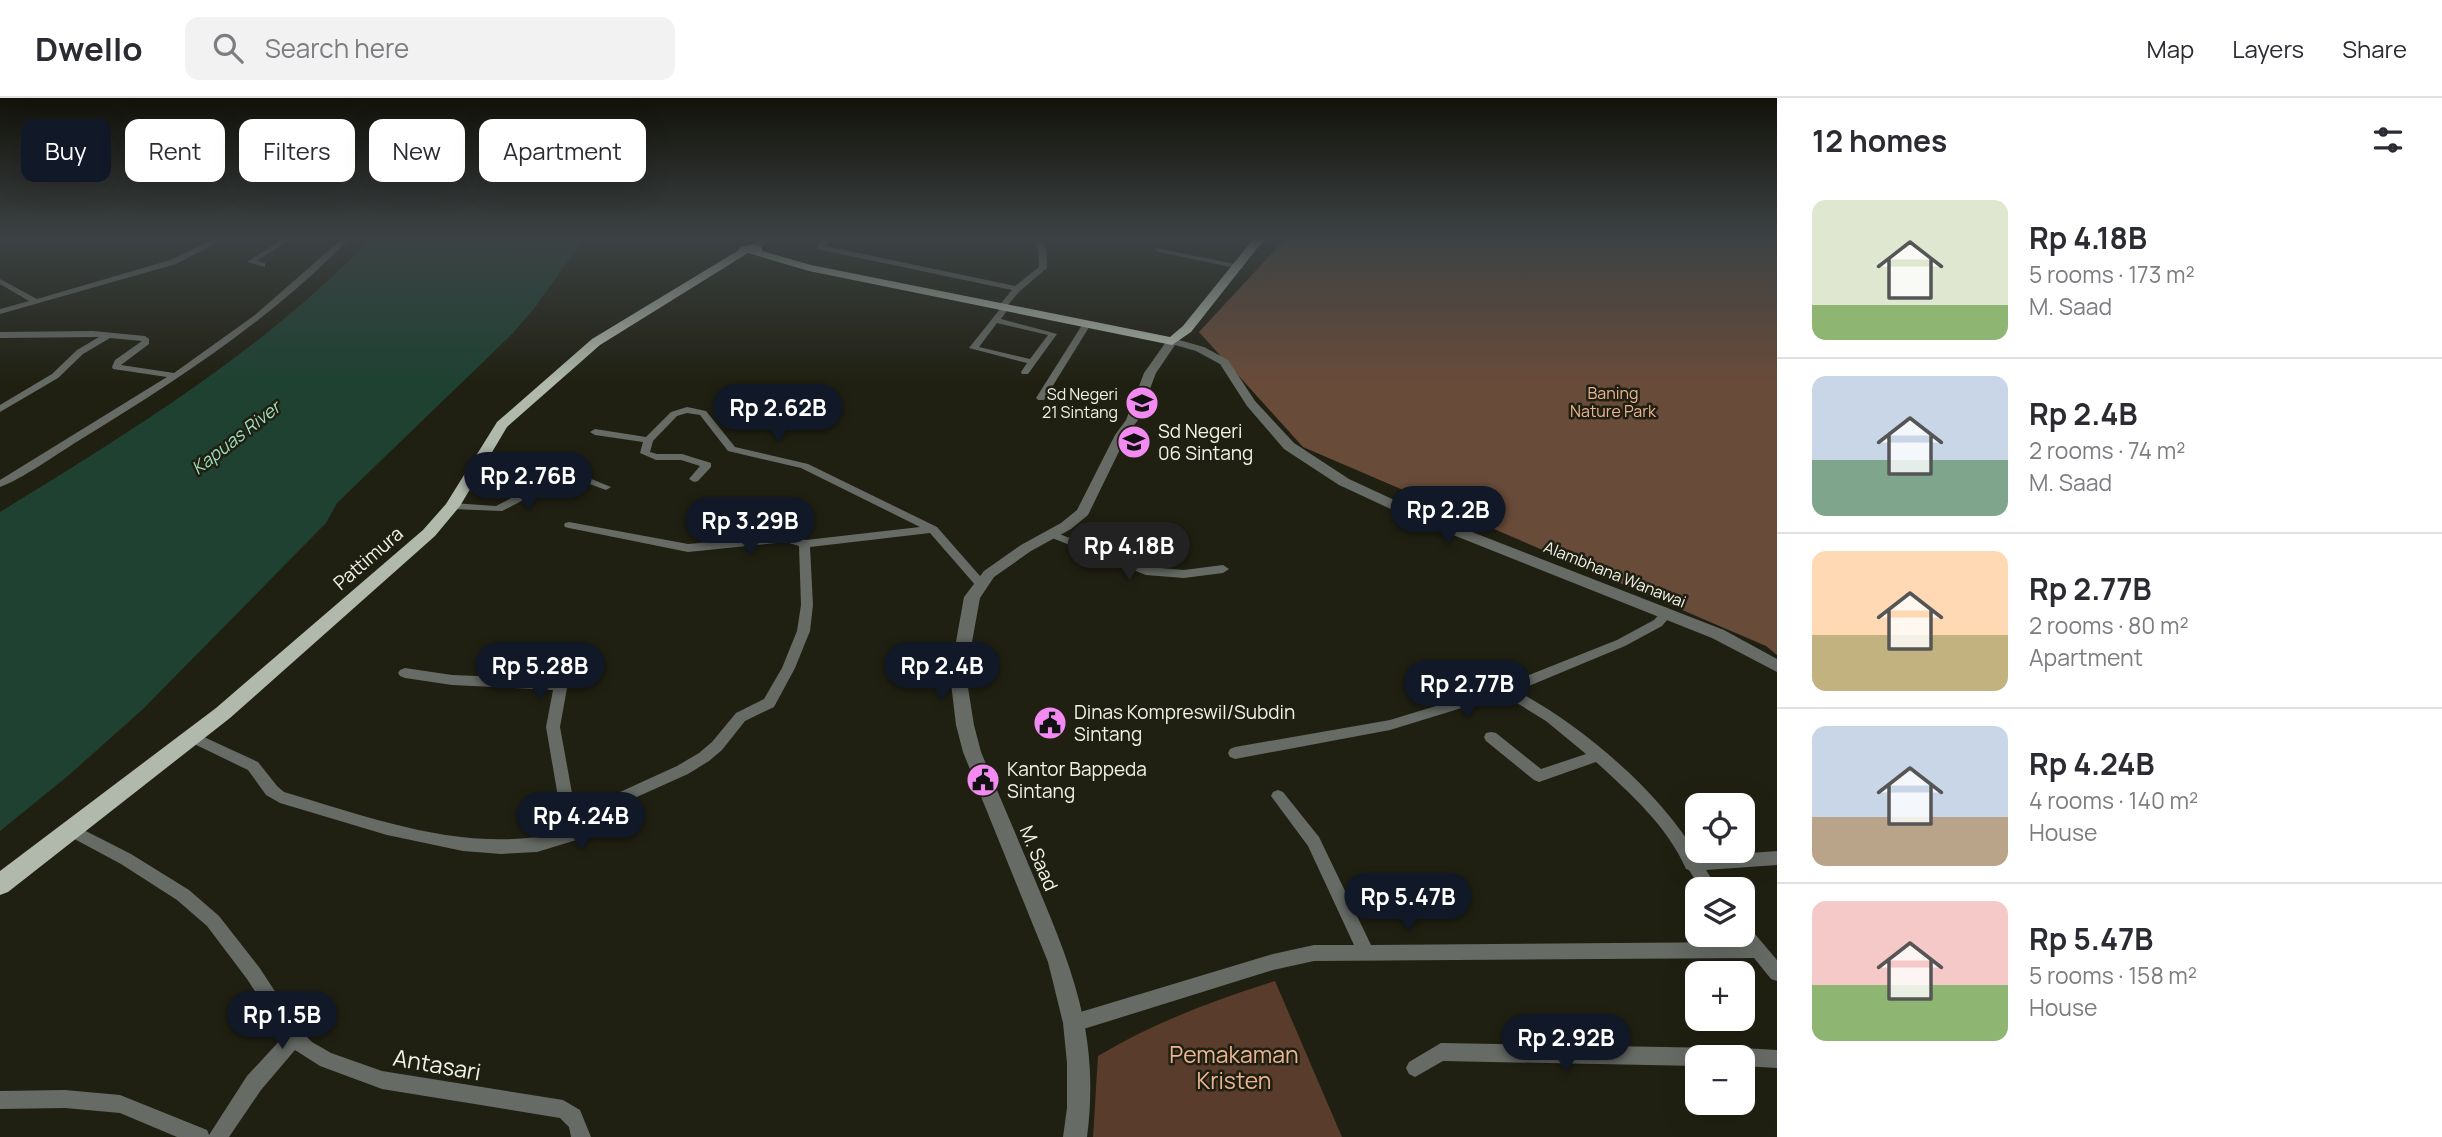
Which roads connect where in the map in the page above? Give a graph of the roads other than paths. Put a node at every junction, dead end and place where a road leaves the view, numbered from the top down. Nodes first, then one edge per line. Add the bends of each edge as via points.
1 (8, 285) edge
2 (88, 285) edge
3 (294, 285) edge
4 (686, 285) edge
5 (896, 285) edge
6 (1001, 285) edge
7 (1021, 285) edge
8 (1220, 285) edge
9 (1017, 289) junction
10 (35, 301) junction
11 (1003, 307) junction
12 (0, 312) edge
13 (995, 320) junction
14 (1087, 324) junction
15 (1, 335) edge
16 (109, 335) junction
17 (1172, 341) junction
18 (1033, 362) junction
19 (1025, 372) dead end
20 (175, 376) junction
21 (1041, 398) dead end
22 (0, 409) edge
23 (595, 432) dead end
24 (648, 440) junction
25 (694, 479) dead end
26 (0, 484) edge
27 (606, 487) dead end
28 (452, 506) junction
29 (569, 525) dead end
30 (933, 529) junction
31 (1051, 534) junction
32 (805, 544) junction
33 (1223, 569) dead end
34 (981, 584) junction
35 (1667, 613) junction
36 (1777, 666) edge
37 (405, 673) dead end
38 (1506, 690) junction
39 (193, 737) junction
40 (1491, 737) dead end
41 (1235, 753) dead end
42 (1596, 756) junction
43 (1278, 796) dead end
44 (72, 830) junction
45 (572, 836) junction
46 (1777, 859) edge
47 (1692, 864) junction
48 (1701, 877) edge
49 (0, 885) edge
50 (1755, 947) edge
51 (1757, 950) junction
52 (1366, 953) junction
53 (1777, 972) edge
54 (1074, 1023) junction
55 (295, 1037) junction
56 (1685, 1056) edge
57 (1755, 1058) edge
58 (1777, 1059) edge
59 (1415, 1068) dead end
60 (0, 1100) edge
61 (200, 1137) edge
62 (218, 1137) edge
63 (581, 1137) edge
64 (1075, 1137) edge

1 - 10 street
2 - 10 street
3 - 20 street
4 - 28 main road, Pattimura via 596,342 502,425
5 - 11 main road, Alambhana Wanawai
6 - 9 street
7 - 9 street
8 - 17 main road
9 - 11 street
10 - 12 street
11 - 13 street
11 - 14 main road, Alambhana Wanawai
13 - 18 street via 1053,334
13 - 18 street via 974,348
14 - 17 main road, Alambhana Wanawai
14 - 21 street
15 - 16 street
16 - 20 street via 148,340 116,367
16 - 22 street via 80,352 55,376
17 - 31 street, M. Saad via 1155,364 1132,420 1083,512
17 - 35 street, Alambhana Wanawai via 1224,362 1251,403 1289,446 1344,482 1413,514
18 - 19 street
20 - 26 street
23 - 24 street
24 - 25 street via 648,455 682,457 707,465
24 - 30 street via 679,411 703,413 732,449 804,466
27 - 28 street via 564,475 498,509
28 - 39 main road, Pattimura via 405,555
29 - 32 street via 688,548 787,538
30 - 32 street
30 - 34 street
31 - 33 street via 1146,571 1184,574
31 - 34 street, M. Saad
32 - 45 street via 806,620 796,652 769,703 738,719 706,756 622,798
34 - 54 street, M. Saad via 972,597 958,675 965,725 1059,962
35 - 36 street, Alambhana Wanawai via 1748,648
35 - 38 street via 1621,643
37 - 45 street via 560,688 553,727
38 - 41 street via 1390,726
38 - 42 street
39 - 44 main road, Pattimura
39 - 45 street via 253,766 280,797 425,837 520,849
40 - 42 street via 1539,776
42 - 47 street via 1661,817
43 - 52 street via 1314,842
44 - 49 main road, Pattimura
44 - 55 street, Antasari via 183,895 213,921
46 - 47 street
47 - 48 street
50 - 51 street
51 - 52 street
51 - 53 street
52 - 54 street via 1314,953 1273,962
54 - 64 street, M. Saad via 1079,1063
55 - 62 street via 254,1083
55 - 63 street, Antasari via 326,1060 382,1080 562,1108 578,1123
56 - 59 street via 1441,1052
57 - 58 street
60 - 61 street via 120,1104

